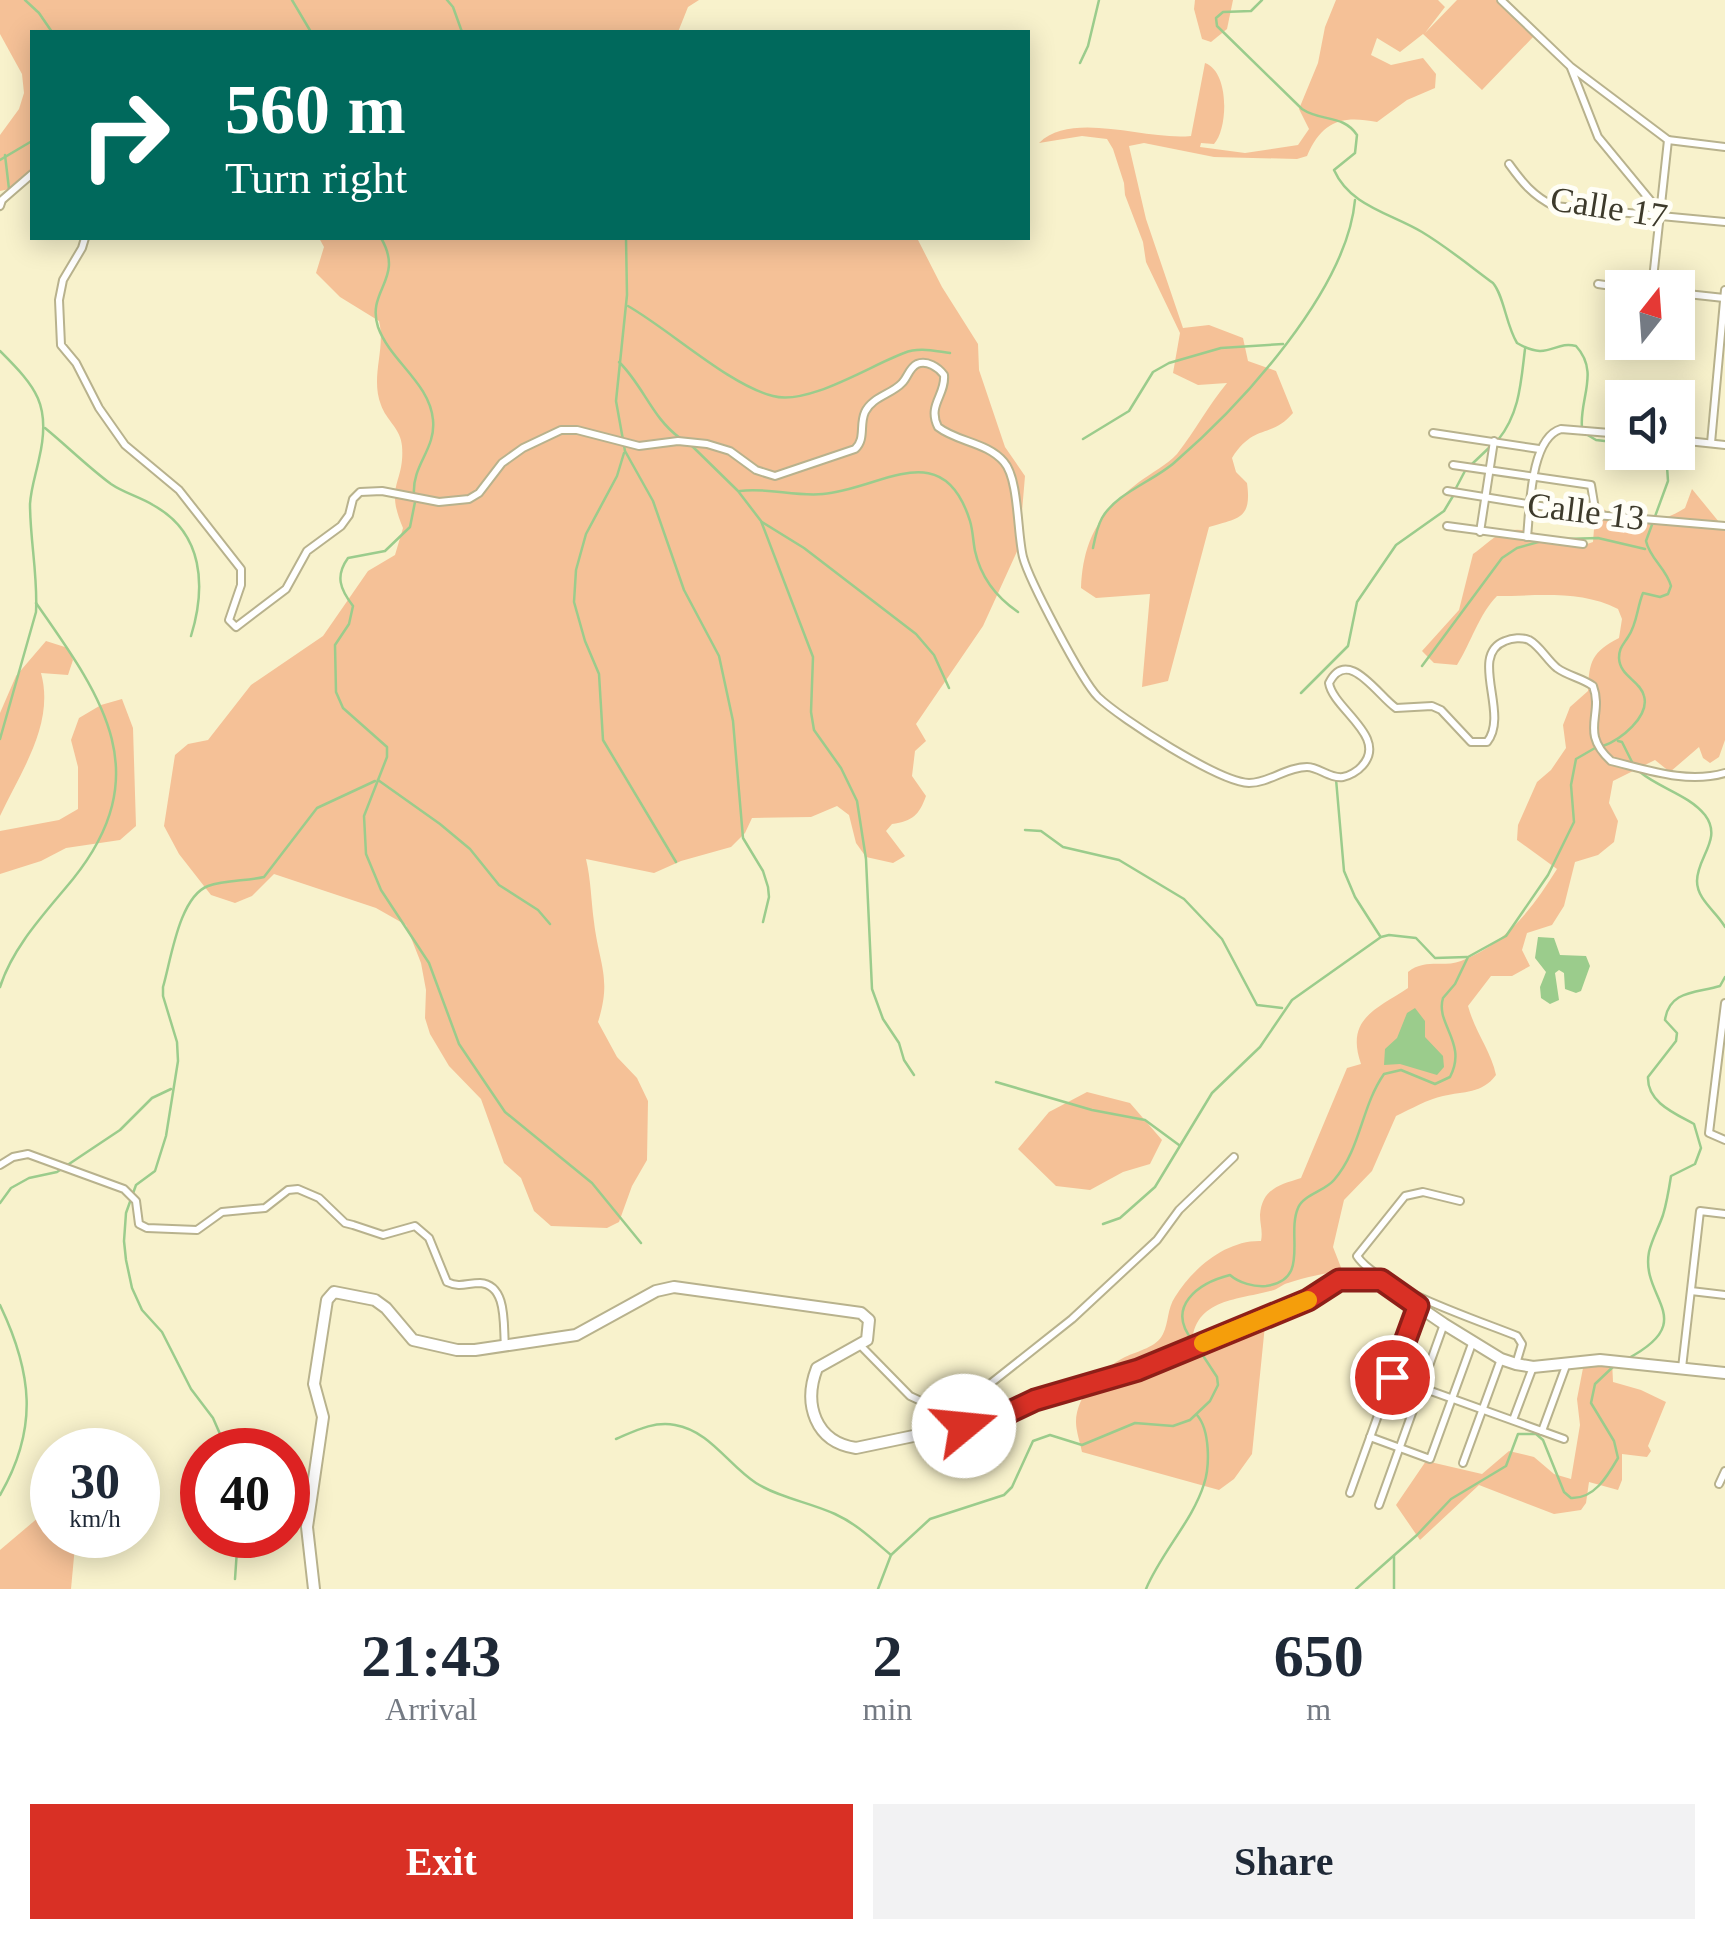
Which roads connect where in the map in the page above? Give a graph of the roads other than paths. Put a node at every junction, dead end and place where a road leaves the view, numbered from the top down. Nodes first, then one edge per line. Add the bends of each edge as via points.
1 (1501, 0) edge
2 (1571, 67) junction
3 (1668, 140) junction
4 (1725, 147) edge
5 (1509, 164) dead end
6 (30, 176) edge
7 (0, 206) edge
8 (1659, 214) junction
9 (1725, 222) edge
10 (84, 240) edge
11 (1654, 270) edge
12 (1598, 284) dead end
13 (1605, 285) edge
14 (1725, 290) edge
15 (1695, 295) edge
16 (1724, 299) edge
17 (1720, 375) edge
18 (1434, 433) dead end
19 (1605, 433) edge
20 (1494, 441) junction
21 (1695, 442) edge
22 (1711, 443) junction
23 (1725, 445) edge
24 (1539, 449) junction
25 (1453, 465) dead end
26 (1489, 471) junction
27 (1534, 478) junction
28 (1448, 491) dead end
29 (1485, 498) junction
30 (1531, 504) junction
31 (1596, 515) junction
32 (1447, 526) dead end
33 (1725, 526) edge
34 (1480, 532) junction
35 (1527, 537) junction
36 (1583, 544) dead end
37 (1725, 773) edge
38 (1725, 1002) edge
39 (1722, 1062) edge
40 (1725, 1140) edge
41 (1234, 1157) dead end
42 (0, 1166) edge
43 (1460, 1202) dead end
44 (1725, 1214) edge
45 (1691, 1291) junction
46 (1725, 1295) edge
47 (1418, 1306) junction
48 (1444, 1324) junction
49 (1473, 1341) junction
50 (505, 1346) junction
51 (861, 1346) junction
52 (1501, 1359) junction
53 (1516, 1364) junction
54 (1566, 1364) junction
55 (1532, 1367) junction
56 (1682, 1368) junction
57 (1725, 1373) edge
58 (1392, 1377) junction
59 (1421, 1388) junction
60 (1452, 1399) junction
61 (1483, 1409) junction
62 (1513, 1420) junction
63 (1542, 1431) junction
64 (1370, 1437) junction
65 (1564, 1439) dead end
66 (1399, 1447) junction
67 (1463, 1463) dead end
68 (1725, 1471) edge
69 (1719, 1484) dead end
70 (1350, 1493) dead end
71 (1379, 1504) dead end
72 (314, 1589) edge

1 - 2 street
2 - 3 street
2 - 8 street via 1598,137
3 - 4 street
3 - 8 street
5 - 8 street, Calle 17 via 1526,187 1554,206
6 - 7 street
8 - 9 street, Calle 17
8 - 11 street
10 - 37 street via 58,300 61,346 125,445 179,490 240,569 230,625 286,589 307,551 341,526 360,492 469,499 513,456 561,430 639,446 706,444 775,476 860,445 865,413 922,363 946,380 932,414 938,426 999,456 1010,470 1024,560 1096,696 1197,762 1248,783 1301,767 1339,778 1353,774 1366,762 1369,745 1329,689 1339,670 1348,669 1396,708 1432,706 1464,738 1486,742 1494,730 1491,654 1518,638 1592,686 1592,732 1611,762 1672,776
12 - 13 street
14 - 16 street
15 - 16 street
16 - 17 street
17 - 22 street
18 - 20 street
19 - 24 street via 1561,429
20 - 24 street
20 - 26 street
21 - 22 street
22 - 23 street
24 - 27 street
25 - 26 street
26 - 27 street
26 - 29 street
27 - 30 street
27 - 31 street via 1591,485
28 - 29 street, Calle 13
29 - 30 street, Calle 13
29 - 34 street
30 - 31 street, Calle 13
30 - 35 street
31 - 33 street, Calle 13
32 - 34 street
34 - 35 street
35 - 36 street
38 - 39 street
39 - 40 street via 1709,1133
41 - 51 street via 1158,1240 976,1395 936,1406 923,1402
42 - 50 street via 28,1154 124,1189 147,1228 197,1230 222,1212 265,1208 298,1188 352,1226 383,1234 414,1226 429,1238 447,1282 494,1288
43 - 53 street via 1424,1192 1405,1196 1357,1256 1420,1296 1517,1336 1522,1344
44 - 45 street via 1700,1212
45 - 46 street
45 - 56 street
47 - 48 street
47 - 51 street via 1381,1280 1339,1280 1308,1300 1138,1370 1035,1400 995,1419 856,1448 822,1430 811,1388 817,1368
47 - 58 street
48 - 49 street
48 - 59 street
49 - 52 street
49 - 60 street
50 - 51 street via 576,1335 674,1286 861,1313 870,1328
50 - 72 street via 457,1350 420,1342 375,1300 330,1295 314,1384 323,1417 306,1527
52 - 53 street
52 - 61 street
53 - 55 street
54 - 55 street
54 - 56 street via 1600,1360
54 - 63 street
55 - 62 street
56 - 57 street
58 - 59 street
58 - 64 street
59 - 60 street
59 - 66 street
60 - 61 street
60 - 66 street via 1430,1458
61 - 62 street
61 - 67 street
62 - 63 street
63 - 65 street
64 - 66 street
64 - 70 street
66 - 71 street
68 - 69 street

